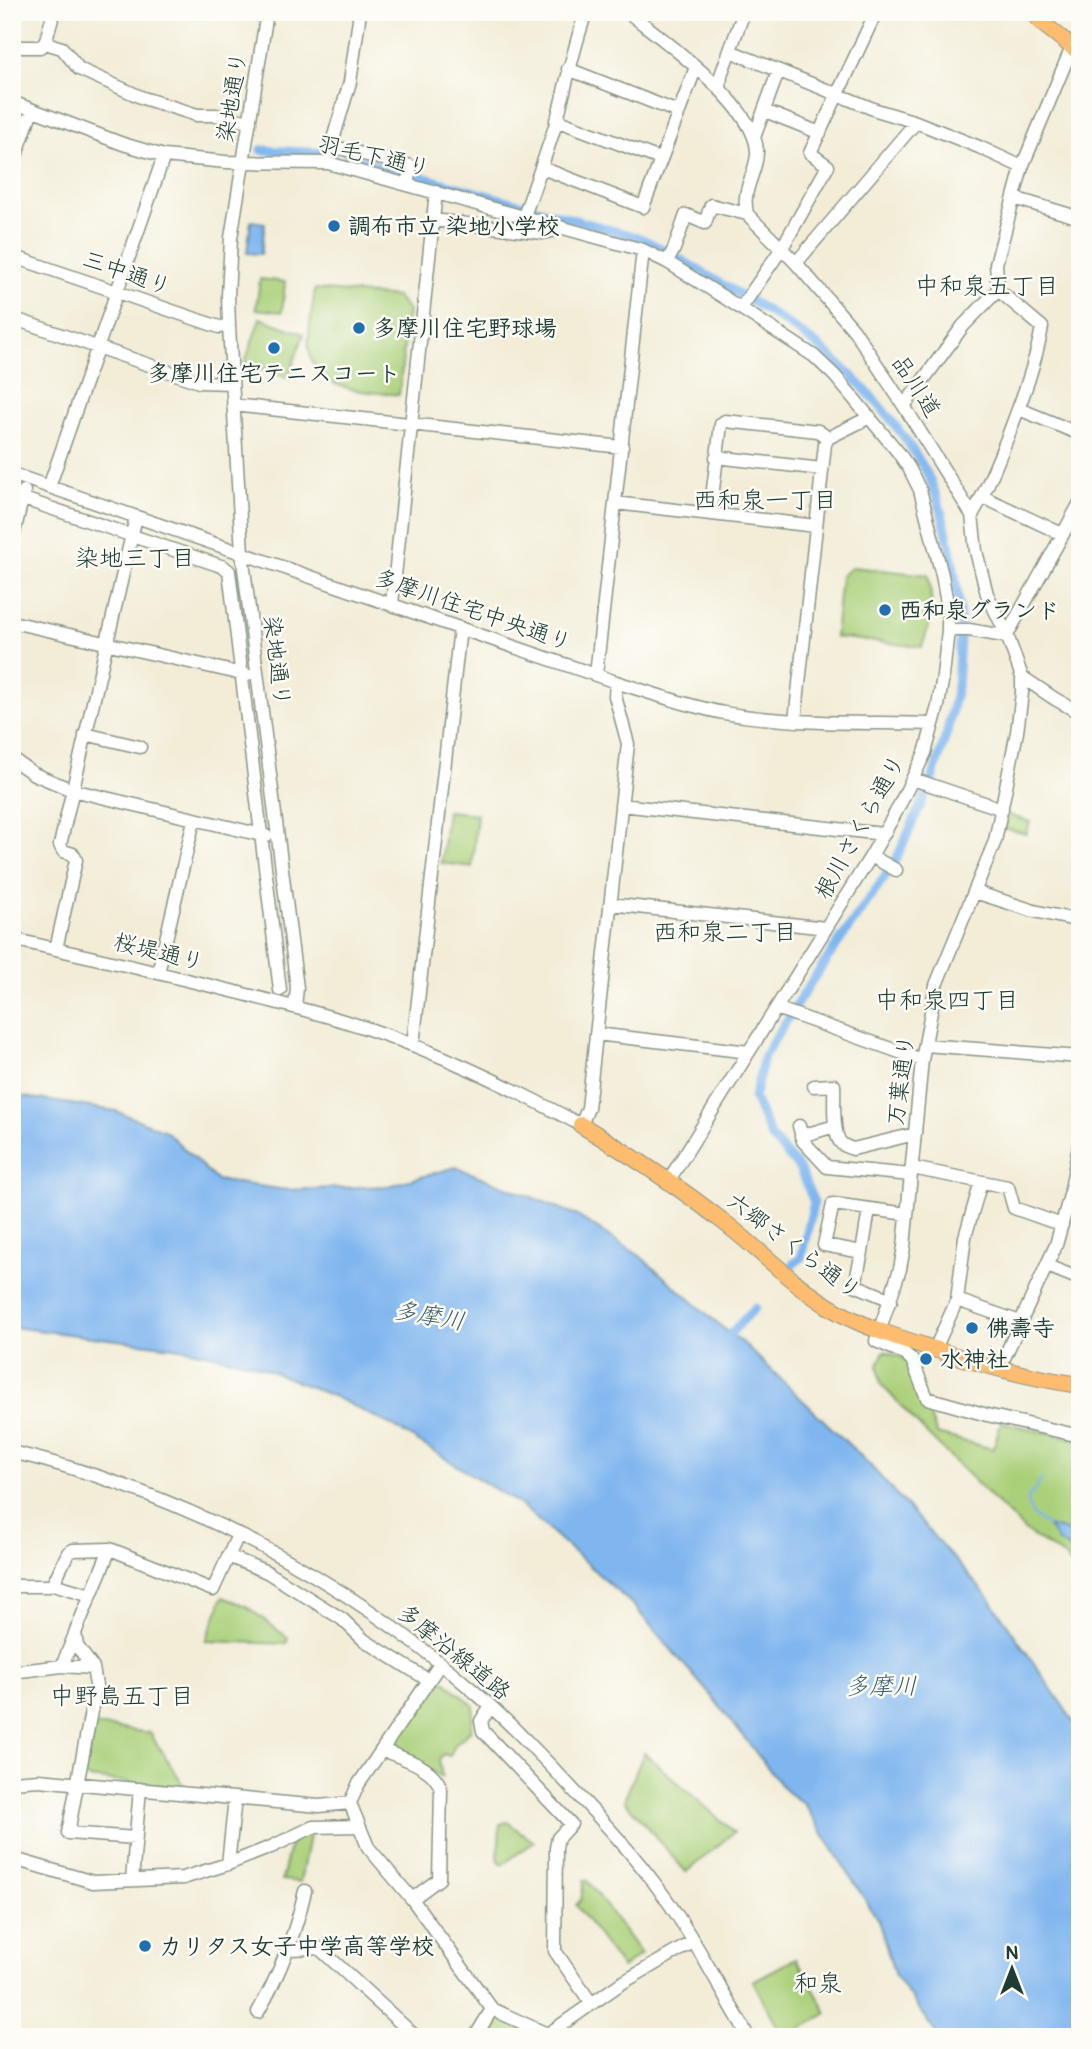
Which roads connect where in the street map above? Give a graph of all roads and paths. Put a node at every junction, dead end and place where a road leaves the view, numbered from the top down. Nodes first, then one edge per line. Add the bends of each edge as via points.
1 (54, 12) edge
2 (267, 12) edge
3 (360, 12) edge
4 (586, 12) edge
5 (628, 12) edge
6 (744, 12) edge
7 (876, 12) edge
8 (1032, 12) edge
9 (45, 43) junction
10 (12, 47) edge
11 (1076, 50) edge
12 (730, 51) junction
13 (696, 67) junction
14 (568, 69) junction
15 (778, 72) junction
16 (720, 88) junction
17 (838, 95) junction
18 (12, 102) edge
19 (32, 110) junction
20 (765, 111) junction
21 (678, 112) junction
22 (556, 120) junction
23 (250, 122) junction
24 (916, 122) junction
25 (820, 133) junction
26 (755, 135) junction
27 (330, 152) junction
28 (164, 156) junction
29 (660, 159) junction
30 (243, 163) junction
31 (12, 167) edge
32 (1021, 167) junction
33 (542, 168) junction
34 (409, 176) junction
35 (436, 192) junction
36 (1014, 198) junction
37 (526, 209) junction
38 (747, 214) junction
39 (1080, 218) edge
40 (433, 220) junction
41 (556, 225) junction
42 (782, 248) junction
43 (643, 250) junction
44 (12, 256) edge
45 (670, 256) junction
46 (796, 263) junction
47 (998, 290) junction
48 (116, 292) junction
49 (745, 302) junction
50 (12, 318) edge
51 (229, 326) junction
52 (97, 348) junction
53 (232, 383) junction
54 (233, 405) junction
55 (904, 406) junction
56 (1018, 409) junction
57 (1080, 415) edge
58 (870, 417) junction
59 (411, 425) junction
60 (1077, 433) edge
61 (828, 438) junction
62 (622, 447) junction
63 (716, 457) junction
64 (822, 469) junction
65 (12, 474) edge
66 (27, 479) junction
67 (49, 487) junction
68 (17, 496) edge
69 (983, 497) junction
70 (615, 503) junction
71 (1080, 503) edge
72 (710, 514) junction
73 (972, 515) junction
74 (136, 517) junction
75 (816, 526) junction
76 (1062, 534) junction
77 (132, 536) junction
78 (12, 541) edge
79 (242, 553) junction
80 (392, 604) junction
81 (12, 622) edge
82 (460, 628) junction
83 (948, 630) junction
84 (1007, 635) junction
85 (106, 644) junction
86 (242, 674) junction
87 (257, 675) junction
88 (596, 675) junction
89 (1022, 677) junction
90 (616, 682) junction
91 (1080, 713) edge
92 (795, 721) junction
93 (933, 724) junction
94 (85, 734) junction
95 (140, 747) dead end
96 (12, 759) edge
97 (924, 782) junction
98 (72, 790) junction
99 (621, 806) junction
100 (1002, 809) junction
101 (194, 820) junction
102 (883, 834) junction
103 (260, 835) junction
104 (277, 838) junction
105 (871, 856) junction
106 (892, 868) dead end
107 (975, 892) junction
108 (610, 904) junction
109 (1080, 921) edge
110 (827, 928) junction
111 (12, 939) edge
112 (56, 949) junction
113 (159, 973) junction
114 (280, 990) dead end
115 (295, 1007) junction
116 (786, 1012) junction
117 (596, 1034) junction
118 (413, 1045) junction
119 (925, 1045) junction
120 (749, 1052) junction
121 (1080, 1057) edge
122 (922, 1060) junction
123 (814, 1086) dead end
124 (581, 1125) junction
125 (835, 1126) junction
126 (915, 1134) junction
127 (1080, 1140) edge
128 (1078, 1159) edge
129 (912, 1171) junction
130 (670, 1180) junction
131 (981, 1182) junction
132 (869, 1210) junction
133 (907, 1214) junction
134 (1062, 1225) junction
135 (862, 1252) junction
136 (1047, 1266) junction
137 (1080, 1279) edge
138 (891, 1300) junction
139 (957, 1300) junction
140 (1020, 1322) junction
141 (879, 1331) junction
142 (934, 1349) junction
143 (999, 1369) junction
144 (1080, 1385) edge
145 (1080, 1436) edge
146 (12, 1452) edge
147 (238, 1535) junction
148 (110, 1549) junction
149 (228, 1556) junction
150 (53, 1584) junction
151 (12, 1586) edge
152 (91, 1595) junction
153 (75, 1633) junction
154 (440, 1664) junction
155 (62, 1666) junction
156 (93, 1668) junction
157 (12, 1672) edge
158 (428, 1680) junction
159 (491, 1707) junction
160 (383, 1750) junction
161 (12, 1782) edge
162 (77, 1783) junction
163 (140, 1790) junction
164 (235, 1798) junction
165 (350, 1803) junction
166 (590, 1808) junction
167 (571, 1824) junction
168 (359, 1826) junction
169 (136, 1838) junction
170 (13, 1856) edge
171 (228, 1864) junction
172 (12, 1872) edge
173 (132, 1880) junction
174 (305, 1891) dead end
175 (412, 1899) junction
176 (693, 1942) junction
177 (288, 1949) junction
178 (592, 2003) junction
179 (492, 2009) junction
180 (257, 2012) dead end
181 (546, 2036) edge
182 (416, 2037) edge
183 (475, 2037) edge
184 (748, 2037) edge

1 - 9 street
2 - 23 street, 染地通り
3 - 27 street via 350,82
4 - 14 street
5 - 13 street
6 - 12 street
7 - 17 street
8 - 11 main road
9 - 10 street
9 - 23 street via 62,48 79,69 143,98 197,115
11 - 32 street
12 - 15 street
12 - 16 street
13 - 16 street
13 - 21 street
14 - 21 street
14 - 22 street
15 - 17 street
15 - 20 street
16 - 26 street
17 - 24 street
17 - 25 street
18 - 19 street, 羽毛下通り
19 - 28 street, 羽毛下通り
19 - 31 street
20 - 25 street
20 - 26 street
21 - 29 street
22 - 29 street
22 - 33 street
23 - 30 street, 染地通り
24 - 32 street
24 - 46 street
25 - 42 street via 810,153 828,166
26 - 38 street via 757,153 746,198
27 - 30 street, 羽毛下通り
27 - 34 street, 羽毛下通り
27 - 34 street via 411,166
28 - 30 street, 羽毛下通り
28 - 48 street
29 - 33 street via 643,207
30 - 51 street, 染地通り via 231,237
32 - 36 street
33 - 37 street
34 - 35 street, 羽毛下通り
35 - 37 street, 羽毛下通り
35 - 40 street
36 - 39 street
36 - 47 street via 996,264
37 - 41 street, 羽毛下通り
38 - 42 street, 品川道
38 - 45 street via 711,205 705,223 685,215
40 - 41 street via 543,233
40 - 59 street
41 - 43 street, 羽毛下通り
42 - 46 street, 品川道
42 - 49 street
43 - 45 street, 根川さくら通り
43 - 62 street
44 - 48 street, 三中通り
45 - 49 street, 根川さくら通り
46 - 55 street, 品川道 via 853,330
47 - 55 street via 963,326
47 - 56 street via 1042,327
48 - 51 street, 三中通り via 219,327
48 - 52 street
49 - 58 street, 根川さくら通り via 814,356
50 - 52 street
51 - 53 street, 染地通り
52 - 53 street via 199,382
52 - 67 street
53 - 54 street, 染地通り
54 - 59 street
54 - 79 street, 染地通り
55 - 73 street, 品川道
56 - 60 street
56 - 69 street
57 - 60 street
58 - 61 street
58 - 83 street, 根川さくら通り via 904,460 920,490 942,575
59 - 62 street
59 - 80 street
61 - 63 street via 818,431 726,421 721,424
61 - 64 street
62 - 70 street
63 - 64 street
63 - 72 street
64 - 75 street
65 - 66 street, 多摩川住宅中央通り
66 - 67 street, 多摩川住宅中央通り
66 - 68 street
67 - 74 street, 多摩川住宅中央通り
68 - 77 street
68 - 78 street
69 - 73 street
69 - 76 street
70 - 72 street
70 - 88 street
71 - 76 street
72 - 75 street
73 - 84 street, 品川道 via 987,594
74 - 77 street
74 - 79 street, 多摩川住宅中央通り
75 - 92 street
76 - 84 street
77 - 85 street
77 - 86 street via 227,568
79 - 80 street, 多摩川住宅中央通り
79 - 87 street, 染地通り
80 - 82 street, 多摩川住宅中央通り
81 - 85 street
82 - 88 street, 多摩川住宅中央通り
82 - 118 street
83 - 84 street
83 - 93 street, 根川さくら通り
84 - 89 street, 品川道
85 - 86 street
85 - 94 street
86 - 87 street
86 - 103 street
87 - 104 street, 染地通り
88 - 90 street, 多摩川住宅中央通り
89 - 91 street
89 - 100 street, 万葉通り
90 - 92 street, 多摩川住宅中央通り via 723,713
90 - 99 street via 615,696 628,744
92 - 93 street, 多摩川住宅中央通り
93 - 97 street, 根川さくら通り
94 - 95 street
94 - 98 street
96 - 98 street
97 - 100 street
97 - 102 street, 根川さくら通り
98 - 101 street
98 - 112 street via 60,845 76,860
99 - 102 street
99 - 108 street
100 - 107 street, 万葉通り
101 - 103 street
101 - 113 street
102 - 105 street, 根川さくら通り
103 - 104 street
103 - 114 street
104 - 115 street, 染地通り via 297,988
105 - 106 street
105 - 110 street, 根川さくら通り
107 - 109 street
107 - 119 street, 万葉通り via 936,985
108 - 110 street
108 - 117 street
110 - 116 street, 根川さくら通り
111 - 112 street, 桜堤通り
112 - 113 street, 桜堤通り
113 - 115 street, 桜堤通り
115 - 118 street
116 - 120 street, 根川さくら通り
116 - 122 street
117 - 120 street
117 - 124 street via 588,1108
118 - 124 street via 510,1087
119 - 121 street
119 - 122 street, 万葉通り
120 - 130 street, 根川さくら通り
122 - 126 street, 万葉通り
123 - 125 street via 834,1085
124 - 130 main road, 六郷さくら通り
125 - 126 street via 841,1143 853,1149
125 - 129 street via 800,1131 803,1141 827,1167
126 - 129 street, 万葉通り
127 - 128 street
128 - 134 street
129 - 131 street
129 - 133 street, 万葉通り
130 - 141 main road, 六郷さくら通り via 827,1305
131 - 134 street via 1008,1188 1014,1208
131 - 139 street via 965,1237
132 - 133 street
132 - 135 street
132 - 135 street via 833,1204 824,1245
133 - 138 street, 万葉通り
134 - 136 street
135 - 138 street via 855,1285
136 - 137 street
136 - 140 street
138 - 141 street, 万葉通り
139 - 140 street
139 - 142 street
140 - 143 street
141 - 142 main road, 六郷さくら通り
141 - 145 street via 876,1341 912,1360 927,1398
142 - 143 main road, 六郷さくら通り
143 - 144 main road, 六郷さくら通り
146 - 147 street, 多摩沿線道路 via 115,1482
147 - 149 street
147 - 154 street, 多摩沿線道路 via 358,1604
148 - 149 street via 213,1590
148 - 150 street via 68,1553
148 - 152 street
149 - 158 street via 267,1572
150 - 151 street
150 - 152 street
152 - 153 street
153 - 155 street
153 - 156 street via 77,1646
154 - 158 street
154 - 159 street, 多摩沿線道路
155 - 156 street
155 - 157 street
156 - 162 street via 95,1692
158 - 160 street
159 - 166 street, 多摩沿線道路
159 - 167 street via 481,1721 482,1731
160 - 165 street
160 - 175 street via 425,1769 441,1790 439,1879
161 - 162 street
162 - 163 street
162 - 169 street via 68,1833
163 - 164 street
163 - 169 street
164 - 165 street
164 - 171 street
165 - 168 street
166 - 167 street
166 - 176 street, 多摩沿線道路 via 664,1896
167 - 178 street via 556,1847 555,1951
168 - 171 street via 313,1827
168 - 175 street via 368,1847
169 - 173 street
170 - 172 street
170 - 173 street via 93,1882
171 - 173 street via 183,1878
174 - 177 street
175 - 179 street
176 - 178 street
176 - 184 street, 多摩沿線道路
177 - 180 street
177 - 182 street via 319,1948
178 - 181 street
179 - 181 street
179 - 183 street

